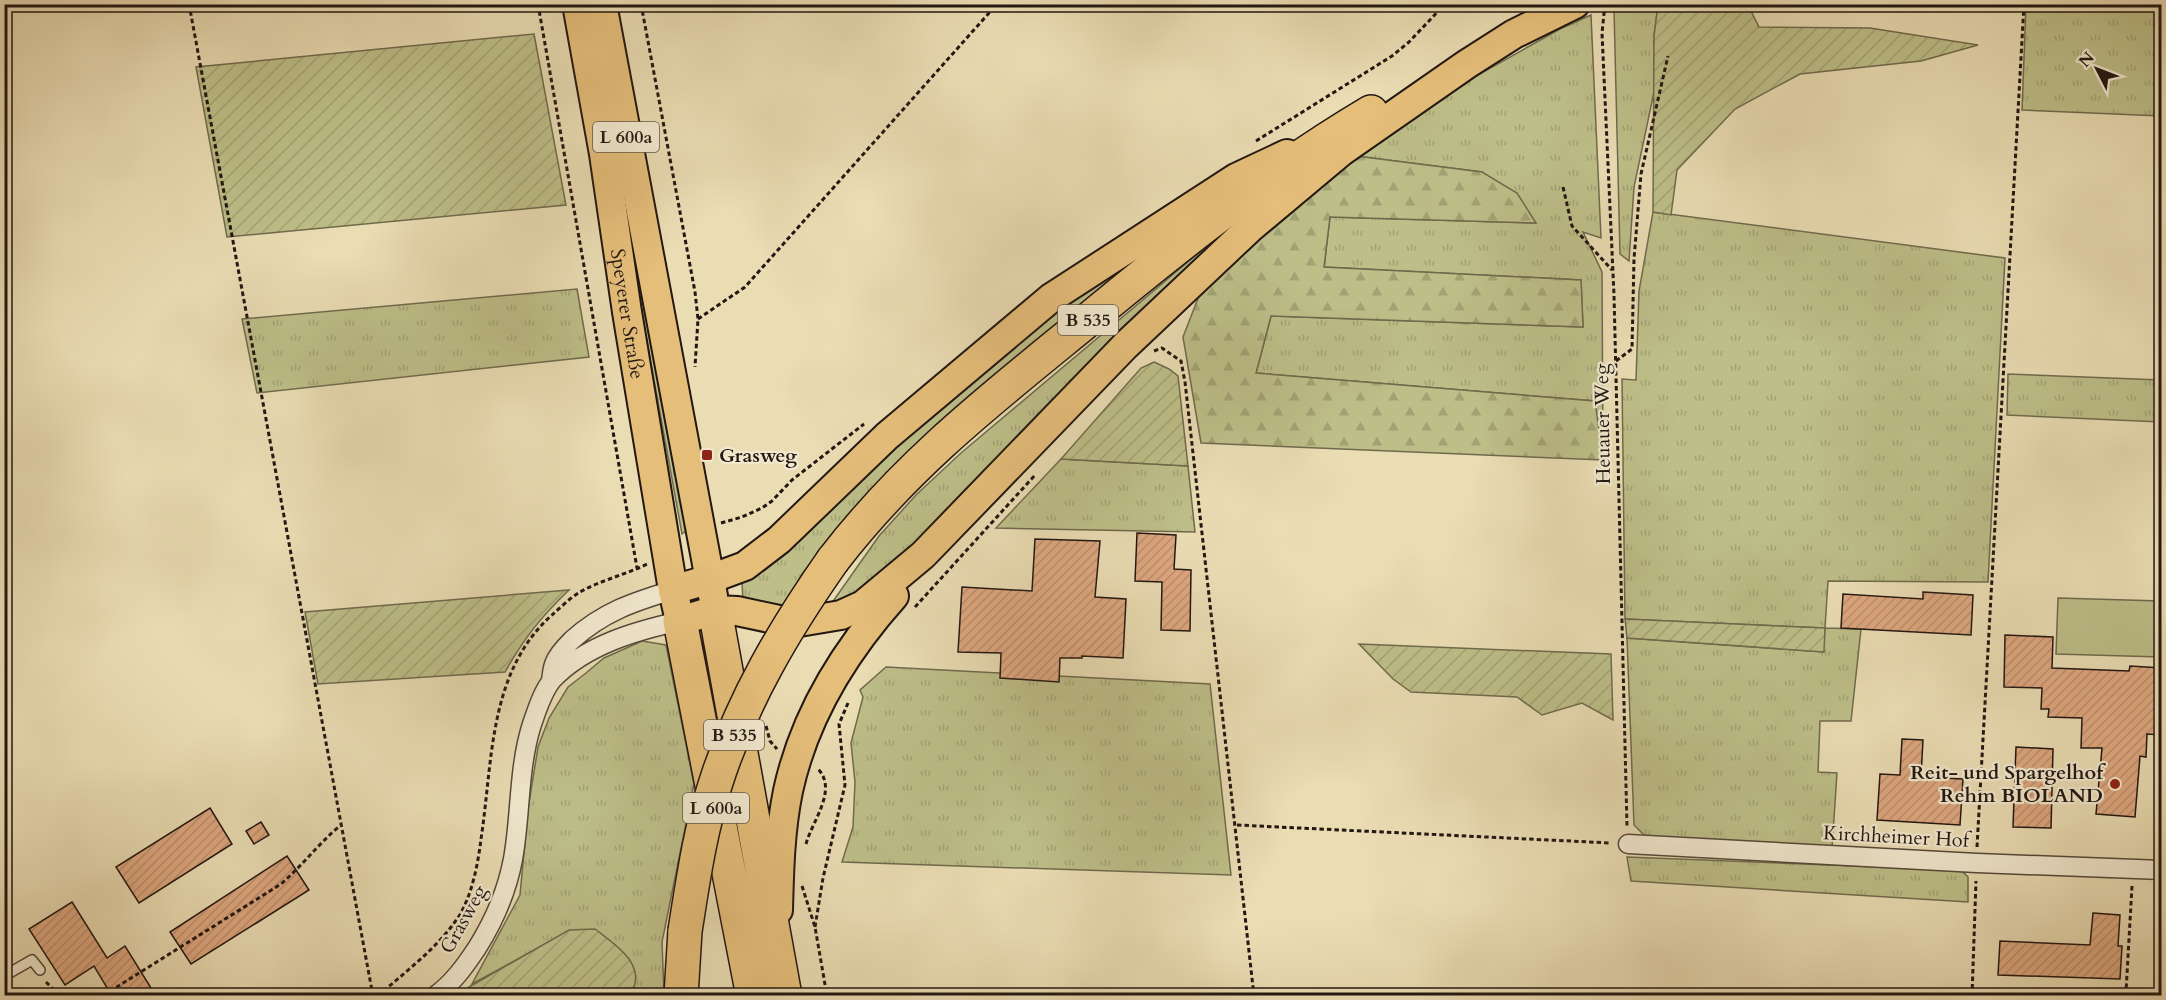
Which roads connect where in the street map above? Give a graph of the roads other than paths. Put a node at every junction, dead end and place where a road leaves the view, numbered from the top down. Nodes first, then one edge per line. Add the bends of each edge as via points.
1 (577, 4) edge
2 (602, 4) edge
3 (1575, 4) edge
4 (1506, 39) junction
5 (1371, 111) junction
6 (923, 555) junction
7 (712, 595) junction
8 (676, 605) junction
9 (551, 681) junction
10 (1628, 844) road end
11 (2162, 870) edge
12 (776, 950) junction
13 (40, 970) road end
14 (4, 976) edge
15 (435, 996) edge
16 (681, 996) edge
17 (753, 996) edge
18 (785, 996) edge

1 - 8 main road, Speyerer Straße / L 600a
2 - 7 main road, Speyerer Straße / L 600a
3 - 4 main road, B 535
4 - 5 main road, B 535
4 - 6 main road, B 535 via 1342,151 1250,228 1126,345
5 - 7 main road via 1236,178 1051,298 887,436 779,540
5 - 16 highway, B 535, bridge via 1251,190 970,416 884,499 833,560 760,675 715,783 685,931
6 - 7 main road via 863,605 841,615 793,624 737,611
6 - 12 main road, B 535 via 842,663 818,704 795,765 782,828
7 - 8 main road
7 - 12 highway, L 600a
8 - 9 street, Grasweg via 567,667
8 - 9 street, Grasweg via 628,603 606,614 566,646 555,662
8 - 17 highway, L 600a
9 - 15 street, Grasweg via 528,738 506,887 468,962
10 - 11 street, Kirchheimer Hof
12 - 18 highway, B 535
13 - 14 lane via 32,960

